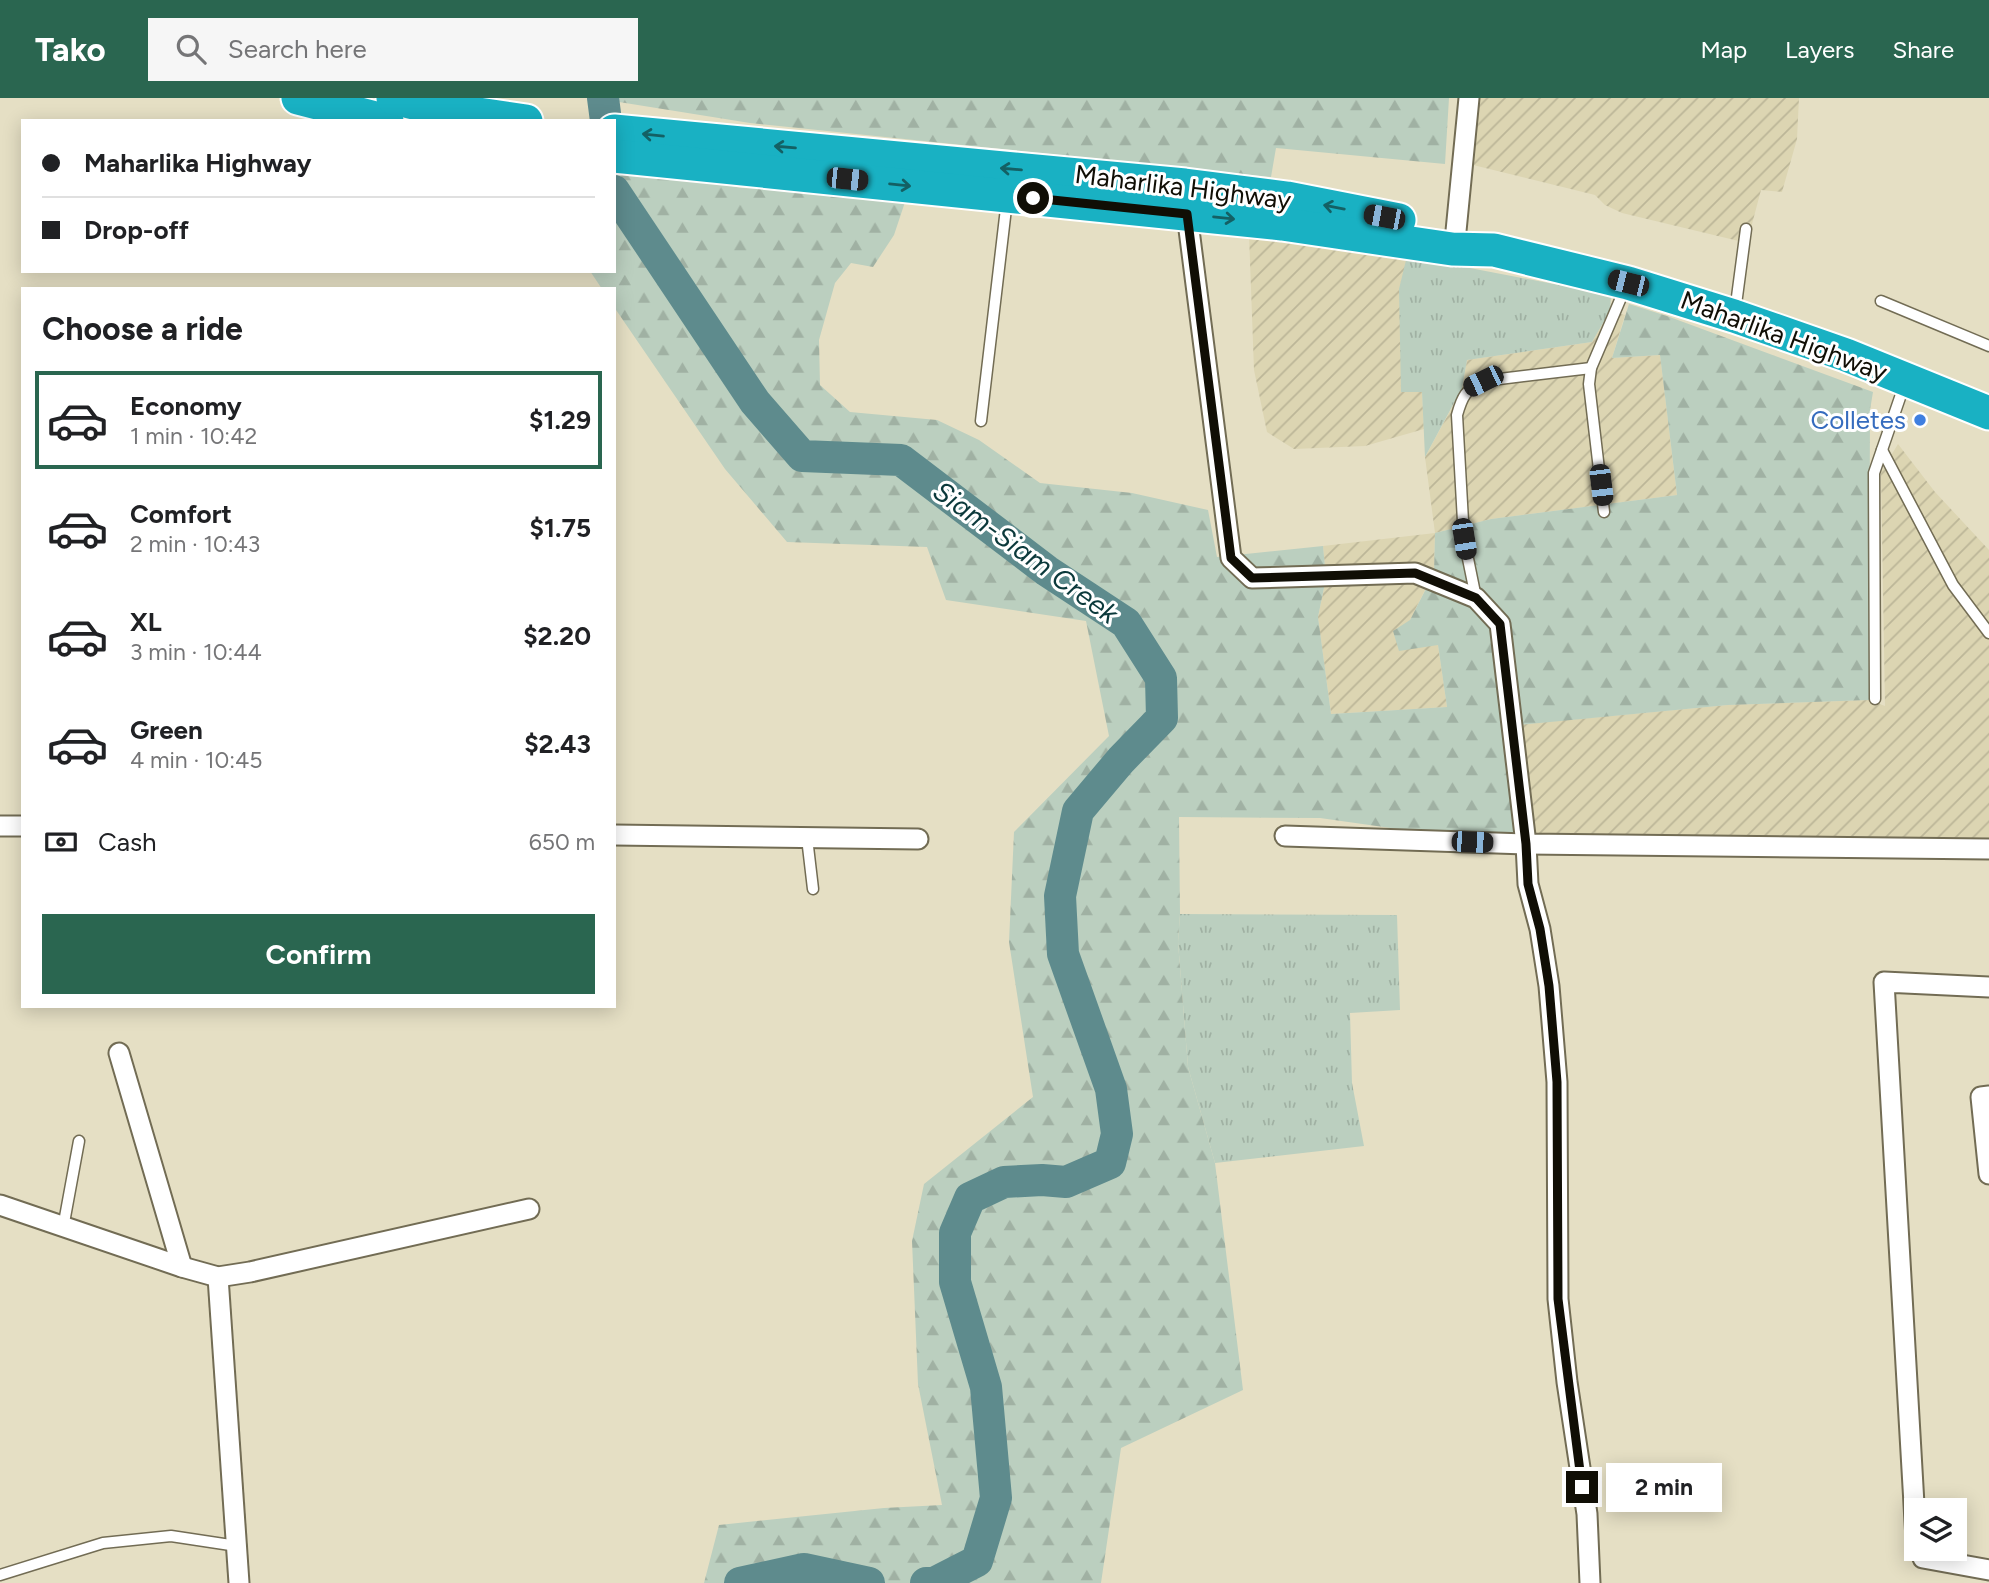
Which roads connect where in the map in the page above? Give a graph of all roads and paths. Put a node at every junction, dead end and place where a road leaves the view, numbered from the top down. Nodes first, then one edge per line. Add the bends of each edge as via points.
1 (298, 98) edge
2 (393, 98) edge
3 (1469, 98) edge
4 (432, 102) edge
5 (379, 119) edge
6 (516, 119) edge
7 (616, 132) edge
8 (689, 151) junction
9 (616, 156) edge
10 (1007, 196) junction
11 (1187, 214) junction
12 (1746, 229) dead end
13 (1454, 240) junction
14 (1628, 283) junction
15 (1881, 301) dead end
16 (1734, 316) junction
17 (1989, 346) edge
18 (1591, 368) junction
19 (1907, 380) junction
20 (1989, 413) edge
21 (981, 421) dead end
22 (1882, 450) junction
23 (1604, 512) dead end
24 (1476, 598) junction
25 (1989, 633) edge
26 (1875, 699) dead end
27 (0, 826) edge
28 (21, 826) edge
29 (616, 835) edge
30 (1285, 835) dead end
31 (807, 838) junction
32 (918, 839) dead end
33 (1526, 844) junction
34 (1989, 849) edge
35 (813, 890) dead end
36 (1989, 987) edge
37 (119, 1053) dead end
38 (1989, 1096) edge
39 (79, 1141) dead end
40 (1989, 1174) edge
41 (0, 1206) edge
42 (529, 1209) dead end
43 (63, 1228) junction
44 (182, 1267) junction
45 (218, 1277) junction
46 (1914, 1498) edge
47 (237, 1546) junction
48 (1940, 1561) edge
49 (1989, 1570) edge
50 (0, 1575) edge
51 (239, 1583) edge
52 (1590, 1583) edge

1 - 5 highway
2 - 4 highway
3 - 13 street
4 - 6 highway
8 -> 7 highway, Maharlika Highway
8 - 9 highway, Maharlika Highway
8 -> 10 highway, Maharlika Highway
13 -> 8 highway, Maharlika Highway via 1287,198 1185,185
10 - 11 highway, Maharlika Highway
10 - 21 lane
11 -> 13 highway, Maharlika Highway
11 - 24 street via 1231,558 1252,578 1415,573
12 - 16 lane
13 - 14 highway, Maharlika Highway
14 - 16 highway, Maharlika Highway
14 - 18 lane
15 - 17 lane
16 - 19 highway, Maharlika Highway
18 - 23 lane via 1591,407
18 - 24 lane via 1483,381 1462,396 1457,415 1464,539
19 - 20 highway, Maharlika Highway
19 - 22 lane
22 - 25 lane via 1953,585
22 - 26 lane via 1874,472
24 - 33 street via 1500,624
27 - 28 street
29 - 31 street
30 - 33 street
31 - 32 street
31 - 35 lane
33 - 34 street
33 - 52 street via 1528,884 1549,986 1556,1068 1558,1299 1587,1514
36 - 46 street via 1884,982
37 - 44 street
38 - 40 street via 1981,1097
39 - 43 lane
41 - 43 street
42 - 45 street
43 - 44 street
44 - 45 street
45 - 47 street
47 - 50 lane via 171,1536 103,1543
47 - 51 street
48 - 49 street

